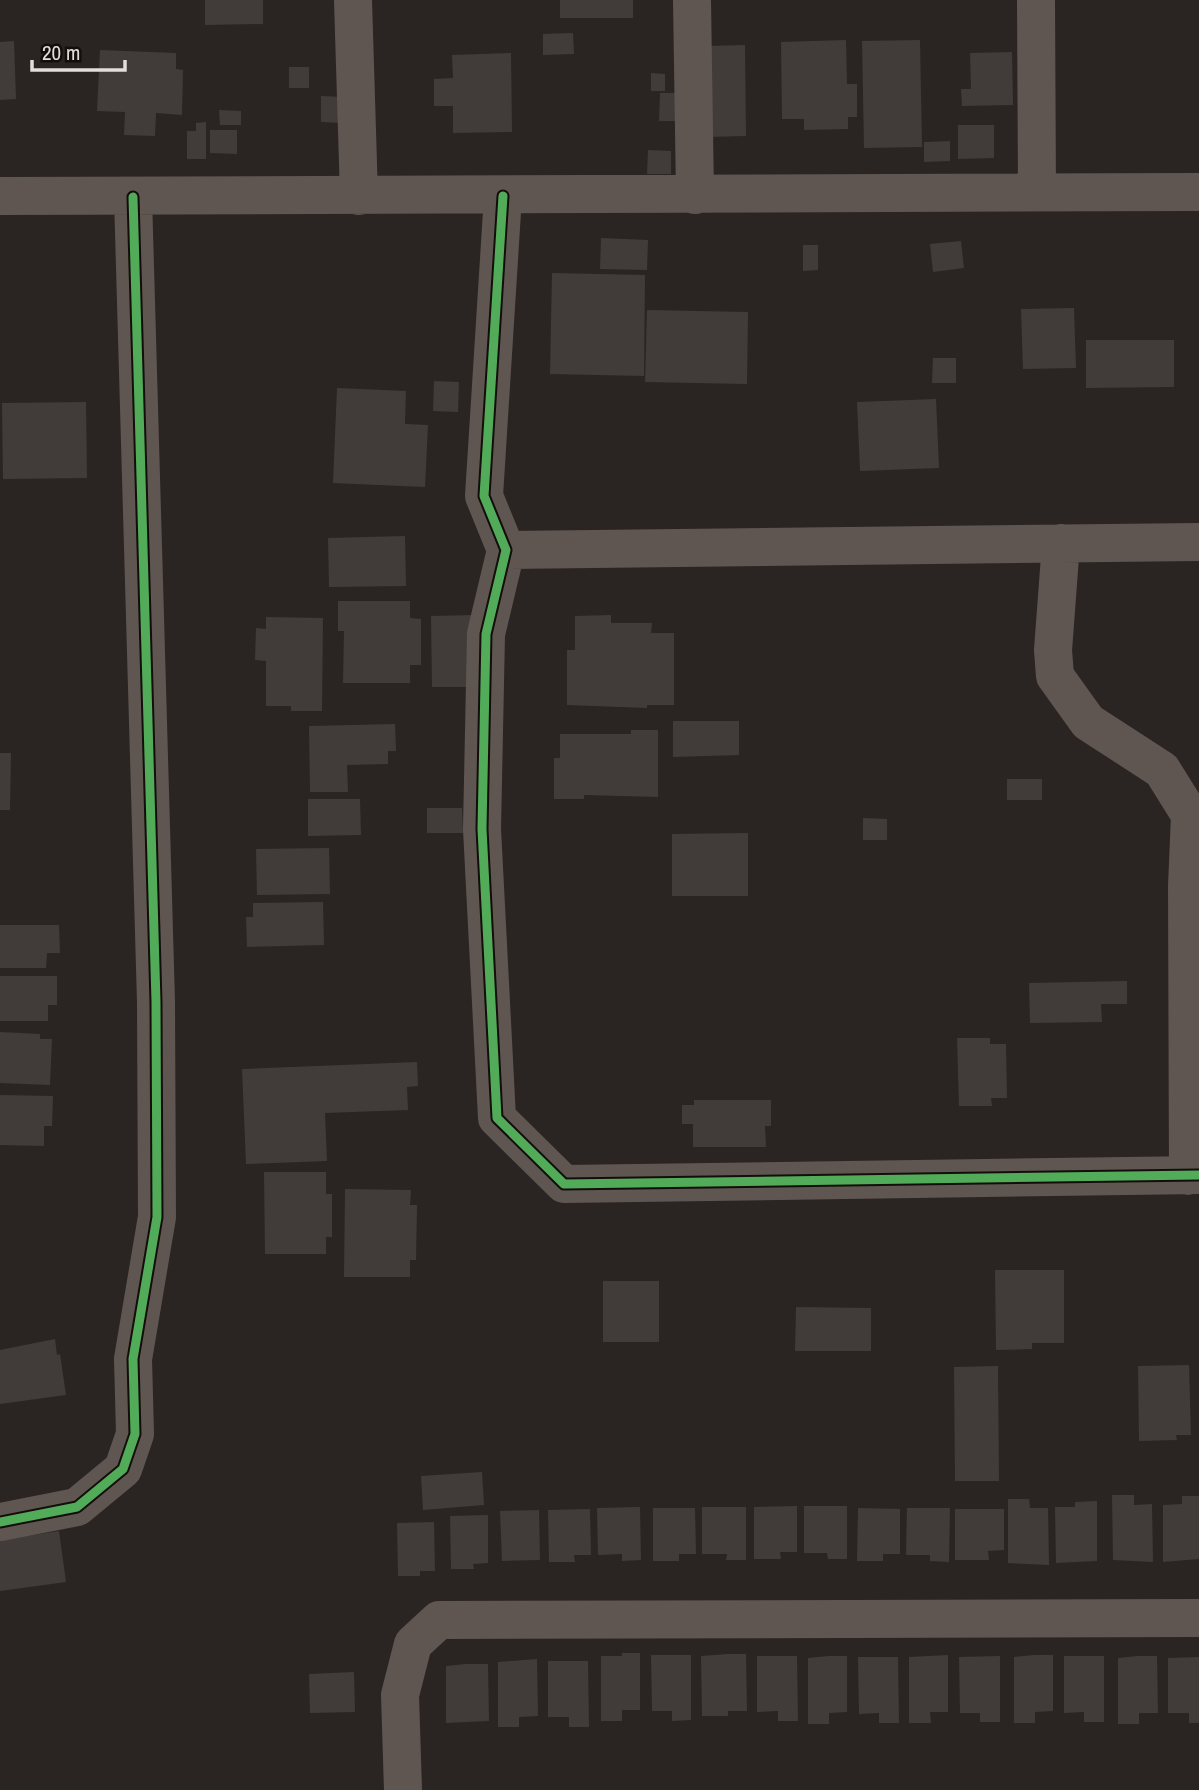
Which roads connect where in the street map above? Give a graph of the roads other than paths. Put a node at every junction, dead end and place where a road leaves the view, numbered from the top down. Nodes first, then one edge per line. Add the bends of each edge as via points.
1 (353, 0) edge
2 (692, 0) edge
3 (1036, 0) edge
4 (1037, 191) junction
5 (1199, 192) edge
6 (695, 195) junction
7 (0, 196) edge
8 (359, 196) junction
9 (503, 196) junction
10 (132, 197) junction
11 (1199, 542) edge
12 (1061, 543) junction
13 (506, 550) junction
14 (1194, 1176) edge
15 (0, 1522) edge
16 (1199, 1618) edge
17 (403, 1790) edge

1 - 8 street
2 - 6 street
3 - 4 street
4 - 5 street
4 - 6 street
6 - 9 street
7 - 10 street
8 - 9 street
8 - 10 street
9 - 13 street via 484,496
10 - 15 street via 156,1002 157,1217 133,1359 135,1434 123,1469 78,1507
11 - 12 street
12 - 13 street
12 - 14 street via 1055,676 1088,722 1162,770 1190,815 1187,886
13 - 14 street via 486,634 482,815 497,1118 564,1184
16 - 17 street via 439,1620 413,1644 400,1695

